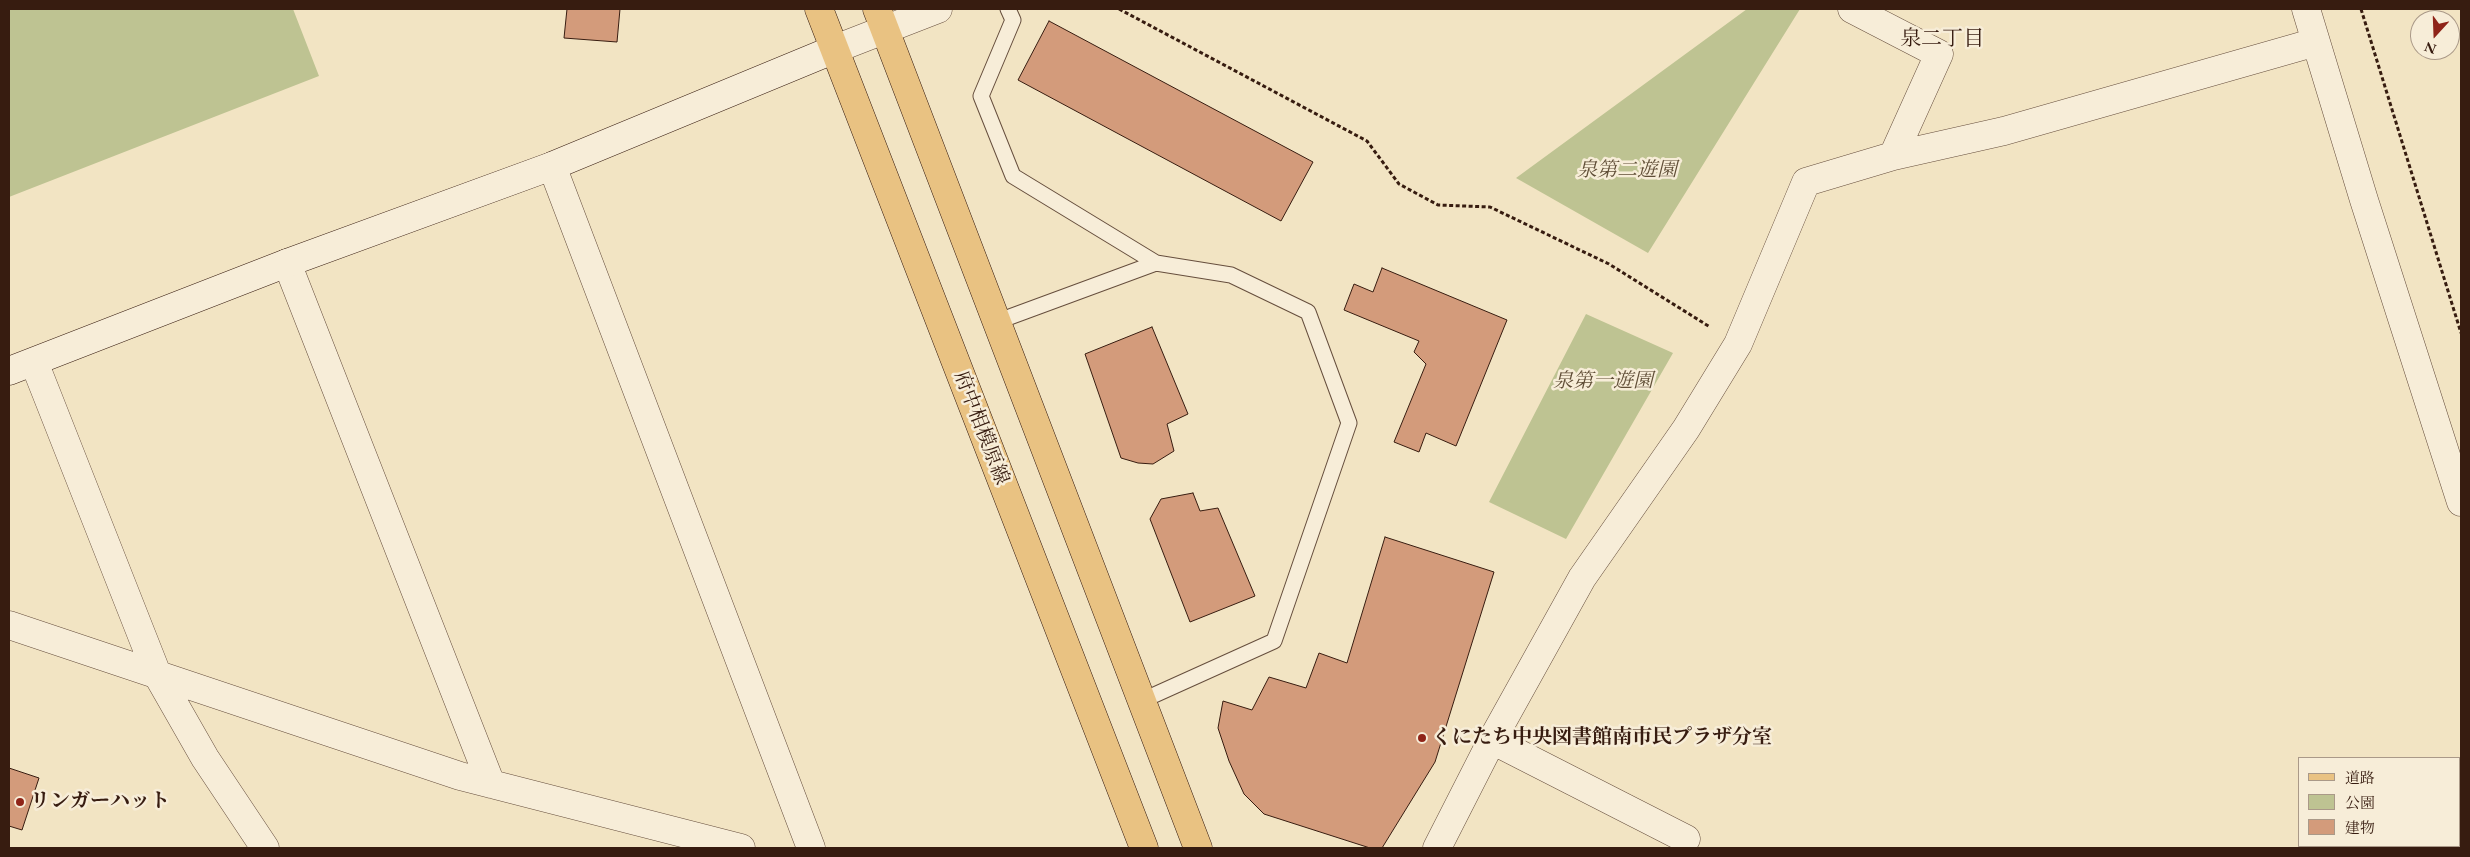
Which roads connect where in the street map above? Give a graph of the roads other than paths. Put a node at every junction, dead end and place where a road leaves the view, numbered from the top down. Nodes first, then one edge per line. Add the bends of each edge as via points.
1 (819, 9) edge
2 (938, 9) edge
3 (1008, 9) edge
4 (1852, 9) edge
5 (2306, 9) edge
6 (880, 19) edge
7 (2316, 42) junction
8 (834, 49) junction
9 (1893, 156) junction
10 (552, 166) junction
11 (1156, 262) junction
12 (287, 263) junction
13 (996, 322) junction
14 (34, 362) junction
15 (9, 371) edge
16 (2461, 502) edge
17 (9, 625) edge
18 (157, 674) junction
19 (1141, 702) junction
20 (1492, 740) junction
21 (491, 784) junction
22 (1686, 839) dead end
23 (265, 848) edge
24 (741, 848) edge
25 (810, 848) edge
26 (1144, 848) edge
27 (1198, 848) edge
28 (1437, 848) edge

1 - 8 main road, 府中相模原線
2 - 6 street
3 - 11 lane via 1013,20 981,96 1013,176
4 - 9 street via 1939,54
5 - 7 street
6 - 8 street
6 - 13 main road
7 - 9 street via 1954,144
7 - 16 street
8 - 10 street
8 - 26 main road, 府中相模原線
9 - 20 street via 1806,182 1738,344 1686,429 1582,578
10 - 12 street
10 - 25 street
11 - 13 lane
11 - 19 lane via 1231,275 1308,312 1349,423 1274,641
12 - 14 street
12 - 21 street
13 - 19 main road
14 - 15 street
14 - 18 street
17 - 18 street
18 - 21 street
18 - 23 street via 205,758
19 - 27 main road
20 - 22 street
20 - 28 street
21 - 24 street

